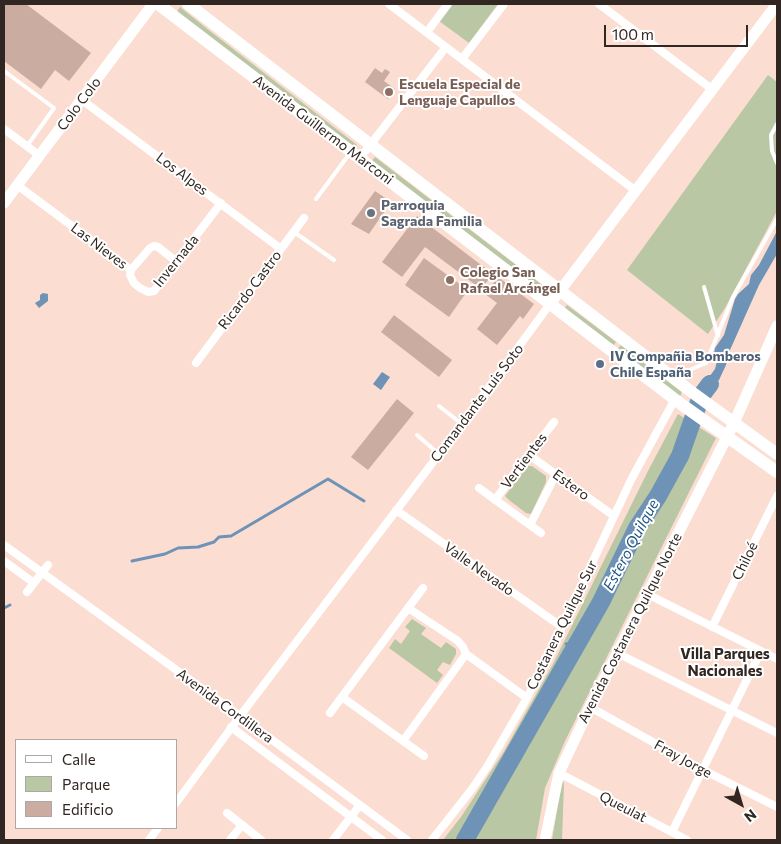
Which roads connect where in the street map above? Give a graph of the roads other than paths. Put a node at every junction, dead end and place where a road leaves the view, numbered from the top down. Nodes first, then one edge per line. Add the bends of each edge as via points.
1 (153, 4) edge
2 (158, 4) edge
3 (188, 4) edge
4 (389, 4) edge
5 (448, 4) edge
6 (504, 4) edge
7 (599, 4) edge
8 (777, 4) edge
9 (426, 32) junction
10 (446, 47) junction
11 (462, 59) junction
12 (4, 71) edge
13 (713, 90) junction
14 (82, 100) junction
15 (777, 124) edge
16 (4, 129) edge
17 (370, 144) junction
18 (27, 146) junction
19 (355, 155) junction
20 (40, 156) junction
21 (777, 162) edge
22 (17, 185) junction
23 (636, 191) junction
24 (316, 199) dead end
25 (4, 203) edge
26 (221, 203) junction
27 (304, 218) dead end
28 (777, 219) edge
29 (294, 232) junction
30 (281, 250) junction
31 (334, 260) dead end
32 (177, 262) junction
33 (131, 270) junction
34 (704, 288) dead end
35 (560, 291) junction
36 (550, 304) junction
37 (777, 326) edge
38 (718, 336) junction
39 (622, 339) junction
40 (613, 352) junction
41 (196, 363) dead end
42 (678, 382) junction
43 (678, 402) junction
44 (439, 406) dead end
45 (554, 422) dead end
46 (734, 423) junction
47 (462, 424) junction
48 (417, 436) dead end
49 (728, 436) junction
50 (439, 454) junction
51 (777, 454) edge
52 (529, 455) junction
53 (777, 472) edge
54 (556, 474) junction
55 (479, 488) dead end
56 (777, 496) edge
57 (495, 500) junction
58 (396, 510) junction
59 (614, 516) junction
60 (530, 525) junction
61 (541, 533) dead end
62 (4, 544) edge
63 (4, 561) edge
64 (48, 565) dead end
65 (42, 573) junction
66 (34, 584) junction
67 (423, 588) dead end
68 (27, 592) dead end
69 (647, 594) junction
70 (408, 608) junction
71 (562, 627) junction
72 (712, 627) junction
73 (761, 651) junction
74 (617, 653) junction
75 (466, 654) junction
76 (776, 656) edge
77 (342, 697) junction
78 (527, 698) junction
79 (590, 707) junction
80 (732, 710) junction
81 (330, 713) dead end
82 (240, 716) junction
83 (231, 727) junction
84 (777, 733) edge
85 (403, 741) junction
86 (424, 756) dead end
87 (703, 770) junction
88 (559, 773) junction
89 (178, 800) edge
90 (360, 805) junction
91 (777, 807) edge
92 (227, 813) dead end
93 (351, 817) junction
94 (242, 825) junction
95 (157, 829) edge
96 (672, 832) junction
97 (148, 840) edge
98 (230, 840) edge
99 (261, 840) edge
100 (333, 840) edge
101 (382, 840) edge
102 (407, 840) edge
103 (432, 840) edge
104 (545, 840) edge
105 (684, 840) edge

1 - 14 street, Colo Colo
2 - 19 main road, Avenida Guillermo Marconi
3 - 17 main road, Avenida Guillermo Marconi
4 - 9 street
5 - 9 street
6 - 11 street
7 - 13 street
8 - 13 street, Comandante Luis Soto
9 - 10 street
10 - 11 street
10 - 17 street
11 - 23 street
12 - 18 lane via 54,108
13 - 23 street, Comandante Luis Soto
14 - 20 street, Colo Colo
14 - 26 street, Los Alpes
15 - 21 lane via 771,135
16 - 18 street
17 - 19 street
17 - 35 main road, Avenida Guillermo Marconi
18 - 20 street
19 - 24 lane
19 - 36 main road, Avenida Guillermo Marconi
20 - 22 street, Colo Colo
22 - 25 street, Colo Colo
22 - 33 street, Las Nieves
23 - 35 street, Comandante Luis Soto
26 - 30 street, Los Alpes
26 - 32 street, Invernada
27 - 29 street, Ricardo Castro
28 - 38 lane via 733,297
29 - 30 street, Ricardo Castro
29 - 31 lane
30 - 41 street, Ricardo Castro
32 - 33 street, Las Nieves via 154,246
32 - 33 street, Invernada via 154,291 148,292 134,283
34 - 38 lane
35 - 36 street, Comandante Luis Soto
35 - 39 main road, Avenida Guillermo Marconi
36 - 40 main road, Avenida Guillermo Marconi
36 - 47 street, Comandante Luis Soto
37 - 46 street, Avenida Costanera Quilque Norte
38 - 42 lane via 706,363 685,372
39 - 40 main road
39 - 42 main road, Avenida Guillermo Marconi
40 - 43 main road, Avenida Guillermo Marconi
42 - 46 main road, Avenida Guillermo Marconi
43 - 49 main road, Avenida Guillermo Marconi
43 - 59 street, Costanera Quilque Sur via 632,478
44 - 47 lane
45 - 52 street, Vertientes
46 - 49 street, Avenida Costanera Quilque Norte
46 - 51 main road, Avenida Guillermo Marconi
47 - 50 street, Comandante Luis Soto
48 - 50 lane
49 - 53 main road, Avenida Guillermo Marconi
49 - 69 street, Avenida Costanera Quilque Norte
50 - 58 street, Comandante Luis Soto
52 - 54 street, Estero
52 - 57 street, Vertientes
54 - 59 street, Estero
54 - 60 street
55 - 57 street, Vertientes
56 - 72 street, Chiloé
57 - 60 street, Vertientes
58 - 71 street, Valle Nevado
58 - 82 street, Comandante Luis Soto
59 - 71 street, Costanera Quilque Sur
60 - 61 street, Vertientes
62 - 65 street, Avenida Cordillera
63 - 66 street
64 - 65 street
65 - 66 street
65 - 82 street, Avenida Cordillera
66 - 68 street
67 - 70 street
69 - 72 street
69 - 74 street, Avenida Costanera Quilque Norte
70 - 75 street via 458,641
70 - 77 street
71 - 78 street, Costanera Quilque Sur
72 - 73 street
73 - 76 street
73 - 80 street
74 - 79 street, Avenida Costanera Quilque Norte
74 - 80 street
75 - 78 street
75 - 85 street
77 - 81 street
77 - 85 street
78 - 103 street, Costanera Quilque Sur via 487,767
79 - 87 street, Fray Jorge
79 - 88 street, Avenida Costanera Quilque Norte
80 - 84 street
80 - 87 street
82 - 83 street, Comandante Luis Soto
82 - 90 street, Avenida Cordillera
83 - 89 street, Comandante Luis Soto
83 - 93 street, Avenida Cordillera
85 - 86 street
87 - 91 street, Fray Jorge
87 - 96 street
88 - 96 street, Queulat
88 - 104 street, Avenida Costanera Quilque Norte
90 - 93 street
90 - 102 street, Avenida Cordillera
92 - 94 street
93 - 100 street
93 - 101 street, Avenida Cordillera
94 - 98 street
94 - 99 street
95 - 97 street
96 - 105 street, Queulat

